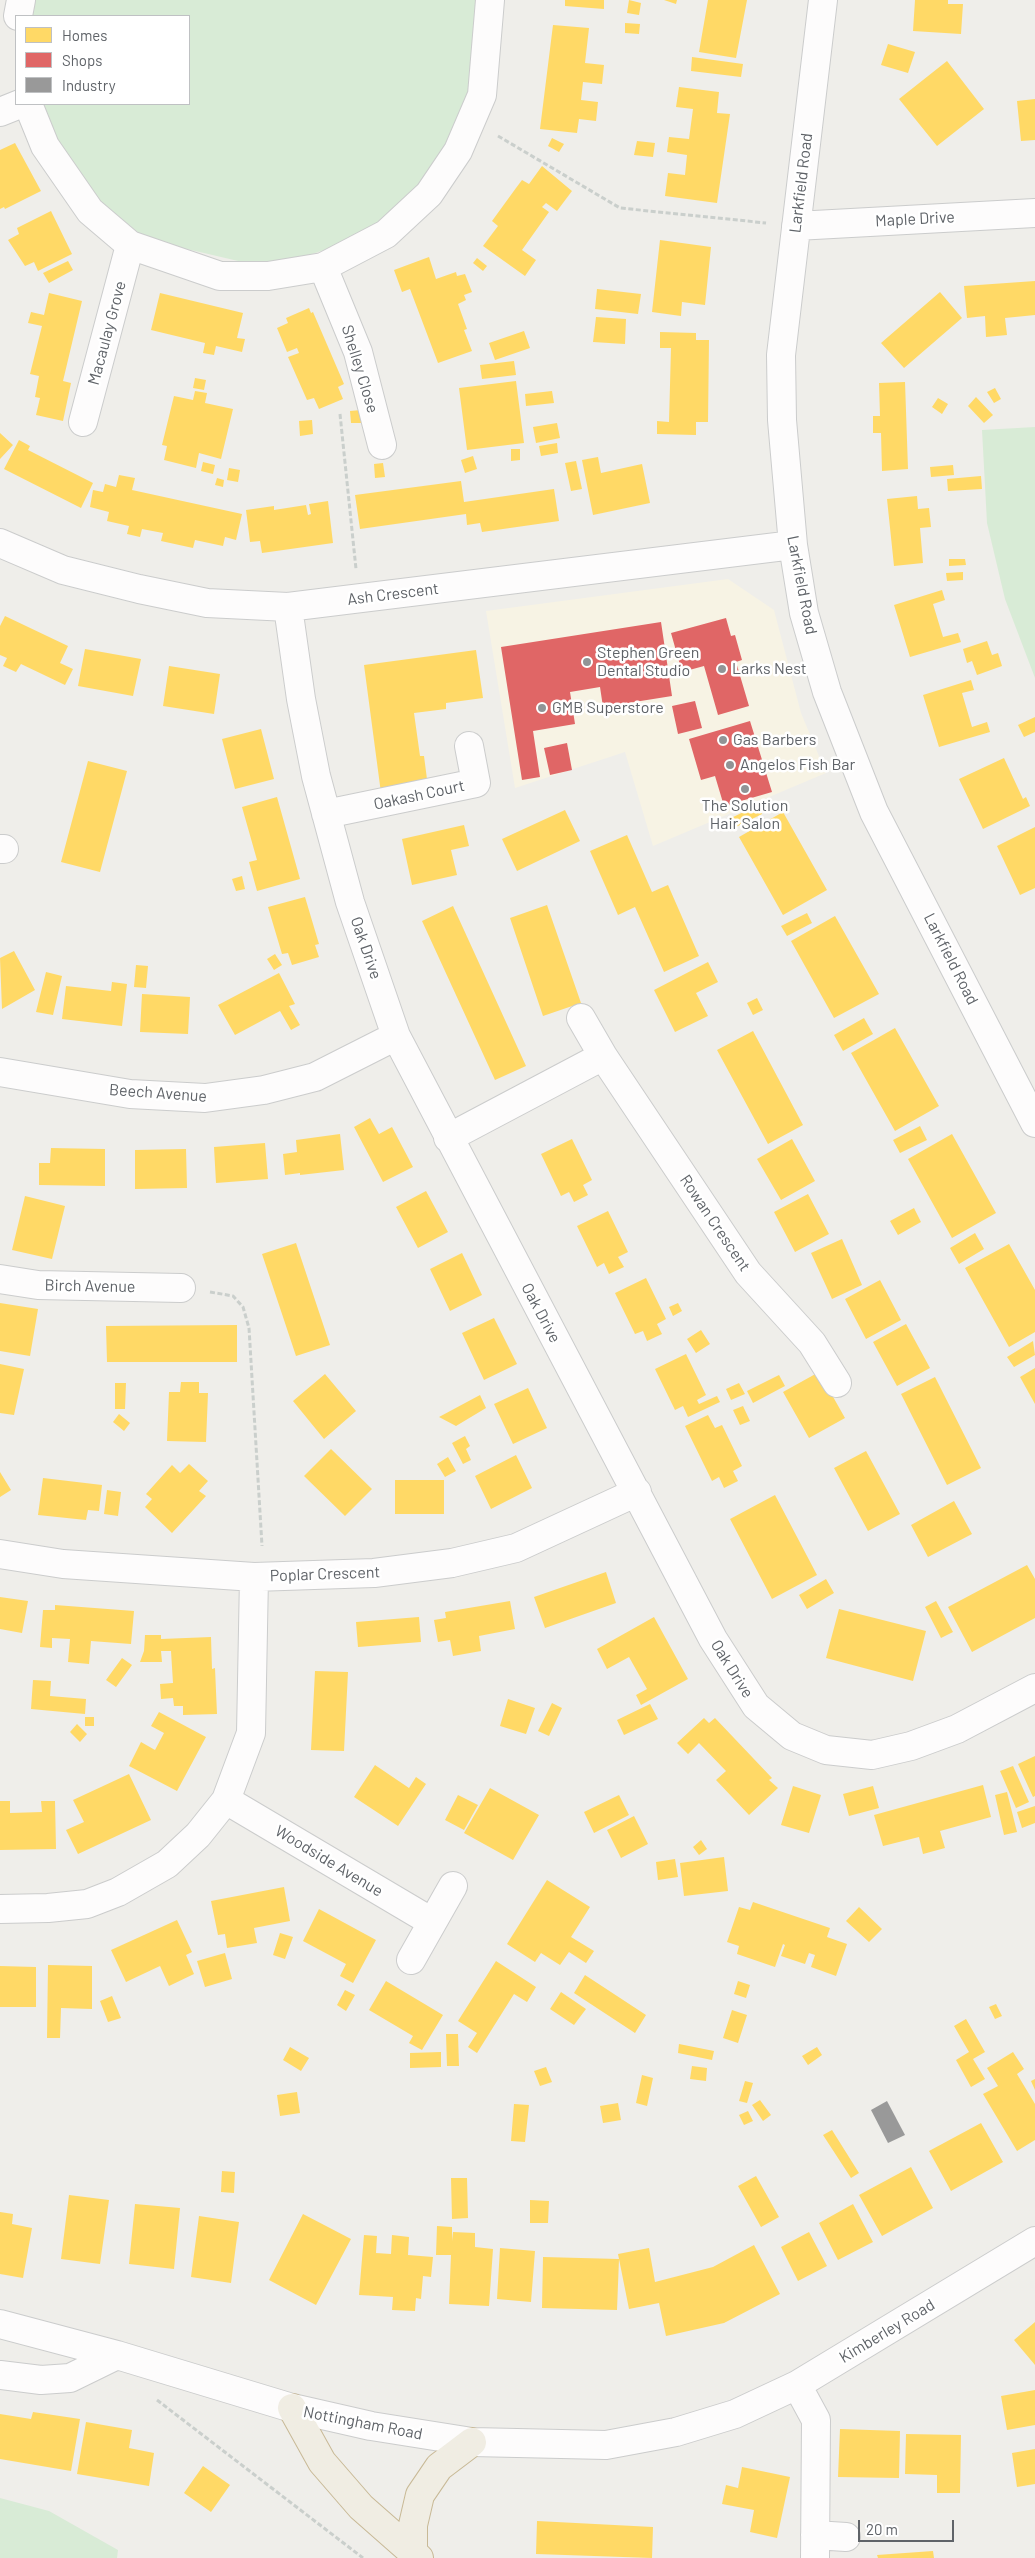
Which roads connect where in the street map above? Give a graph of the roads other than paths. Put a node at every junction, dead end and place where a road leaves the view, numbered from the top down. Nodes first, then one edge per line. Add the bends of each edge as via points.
1 (20, 0) edge
2 (490, 0) edge
3 (823, 0) edge
4 (18, 15) edge
5 (18, 105) edge
6 (28, 105) edge
7 (0, 112) edge
8 (1035, 213) edge
9 (796, 226) junction
10 (130, 245) junction
11 (323, 267) junction
12 (84, 422) dead end
13 (382, 445) dead end
14 (0, 543) edge
15 (793, 545) junction
16 (288, 607) junction
17 (469, 746) dead end
18 (326, 814) junction
19 (581, 1018) dead end
20 (396, 1036) junction
21 (603, 1056) junction
22 (0, 1072) edge
23 (1035, 1123) edge
24 (448, 1138) junction
25 (0, 1279) edge
26 (181, 1288) road end
27 (837, 1383) dead end
28 (637, 1492) junction
29 (0, 1554) edge
30 (259, 1577) junction
31 (1035, 1688) edge
32 (226, 1800) junction
33 (453, 1886) dead end
34 (0, 1909) edge
35 (432, 1922) junction
36 (410, 1960) dead end
37 (1035, 2241) edge
38 (0, 2324) edge
39 (117, 2355) junction
40 (0, 2374) edge
41 (797, 2385) junction
42 (292, 2408) junction
43 (735, 2414) joint
44 (472, 2442) junction
45 (846, 2537) dead end
46 (815, 2547) edge
47 (416, 2555) edge

1 - 4 street
2 - 11 street via 482,95 458,151 429,194 386,234
3 - 9 street, Larkfield Road
5 - 7 street
6 - 10 street via 45,146 90,211
8 - 9 street, Maple Drive
9 - 15 street, Larkfield Road via 781,355 782,420
10 - 11 street via 220,276 268,276
10 - 12 street, Macaulay Grove
11 - 13 street, Shelley Close via 358,352
14 - 16 street, Ash Crescent via 63,570 139,589 207,603
15 - 16 street, Ash Crescent
15 - 23 street, Larkfield Road via 807,622 827,692 874,812
16 - 18 street, Oak Drive via 301,699
17 - 18 street, Oakash Court via 476,782
18 - 20 street, Oak Drive via 350,902
19 - 21 street, Rowan Crescent
20 - 22 street, Beech Avenue via 315,1077 264,1090 205,1098 130,1094
20 - 24 street, Oak Drive
21 - 24 street
21 - 27 street, Rowan Crescent via 748,1274 812,1343
24 - 28 street, Oak Drive
25 - 26 street, Birch Avenue via 38,1285
28 - 30 street, Poplar Crescent via 516,1548 452,1564 374,1573
28 - 31 street, Oak Drive via 713,1639 756,1706 792,1736 826,1750 872,1755 911,1746 957,1729
29 - 30 street, Poplar Crescent via 63,1564
30 - 32 street via 251,1733
32 - 34 street via 198,1835 168,1864 118,1892 87,1904
32 - 35 street, Woodside Avenue
33 - 35 street
35 - 36 street
37 - 41 street, Kimberley Road
38 - 39 street, Nottingham Road
39 - 40 street via 70,2378 41,2380
39 - 42 street, Nottingham Road
41 - 43 street, Kimberley Road
41 - 46 street via 816,2420
42 - 44 street, Nottingham Road via 371,2426
42 - 47 highway via 322,2462 361,2507
43 - 44 street, Nottingham Road via 676,2432 606,2445
44 - 47 highway via 439,2467 420,2495 413,2525
45 - 46 street

